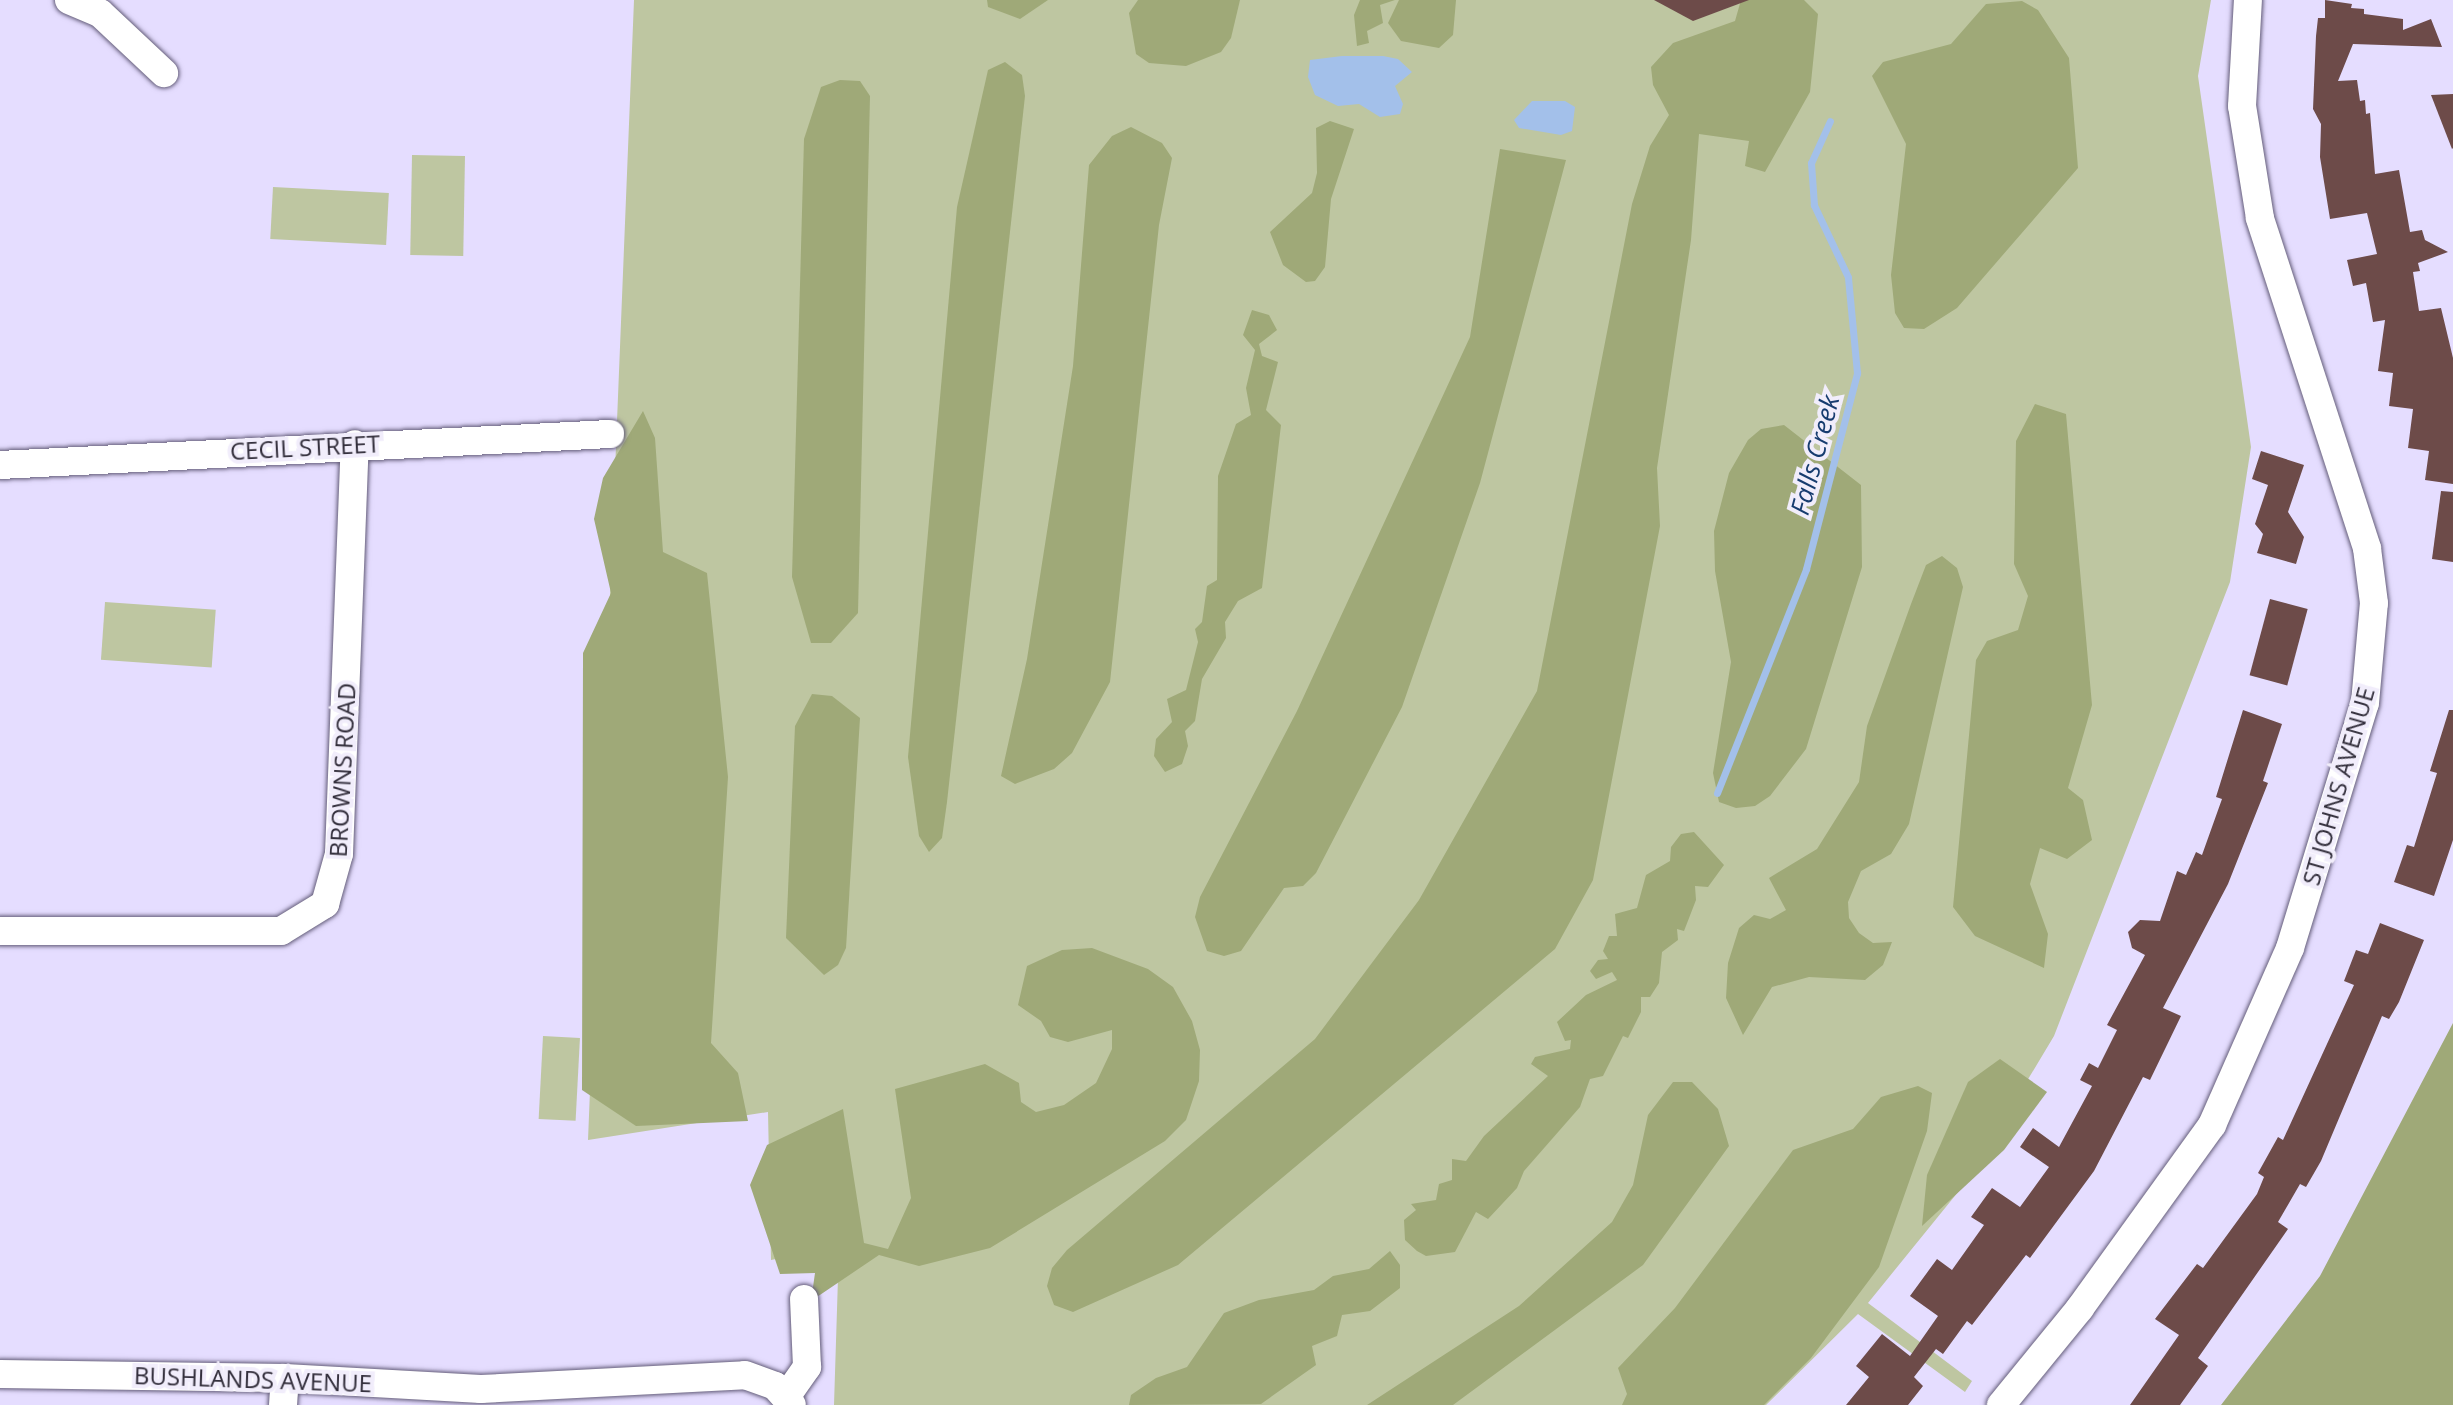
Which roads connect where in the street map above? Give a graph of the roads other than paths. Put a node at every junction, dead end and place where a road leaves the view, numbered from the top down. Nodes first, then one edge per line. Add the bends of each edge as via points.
1 (69, 0) edge
2 (2248, 0) edge
3 (164, 73) dead end
4 (610, 434) dead end
5 (355, 444) junction
6 (0, 465) edge
7 (0, 931) edge
8 (804, 1299) dead end
9 (0, 1374) edge
10 (284, 1391) edge
11 (789, 1401) edge
12 (2001, 1405) edge

1 - 3 street via 100,13
2 - 12 street, ST JOHNS AVENUE via 2242,106 2260,218 2367,548 2374,603 2365,703 2290,948 2212,1125 2080,1308
4 - 5 street, CECIL STREET
5 - 6 street, CECIL STREET
5 - 7 street, BROWNS ROAD via 339,854 325,904 281,931
8 - 11 street via 807,1367
9 - 10 street, BUSHLANDS AVENUE
10 - 11 street, BUSHLANDS AVENUE via 481,1389 745,1375 762,1379

